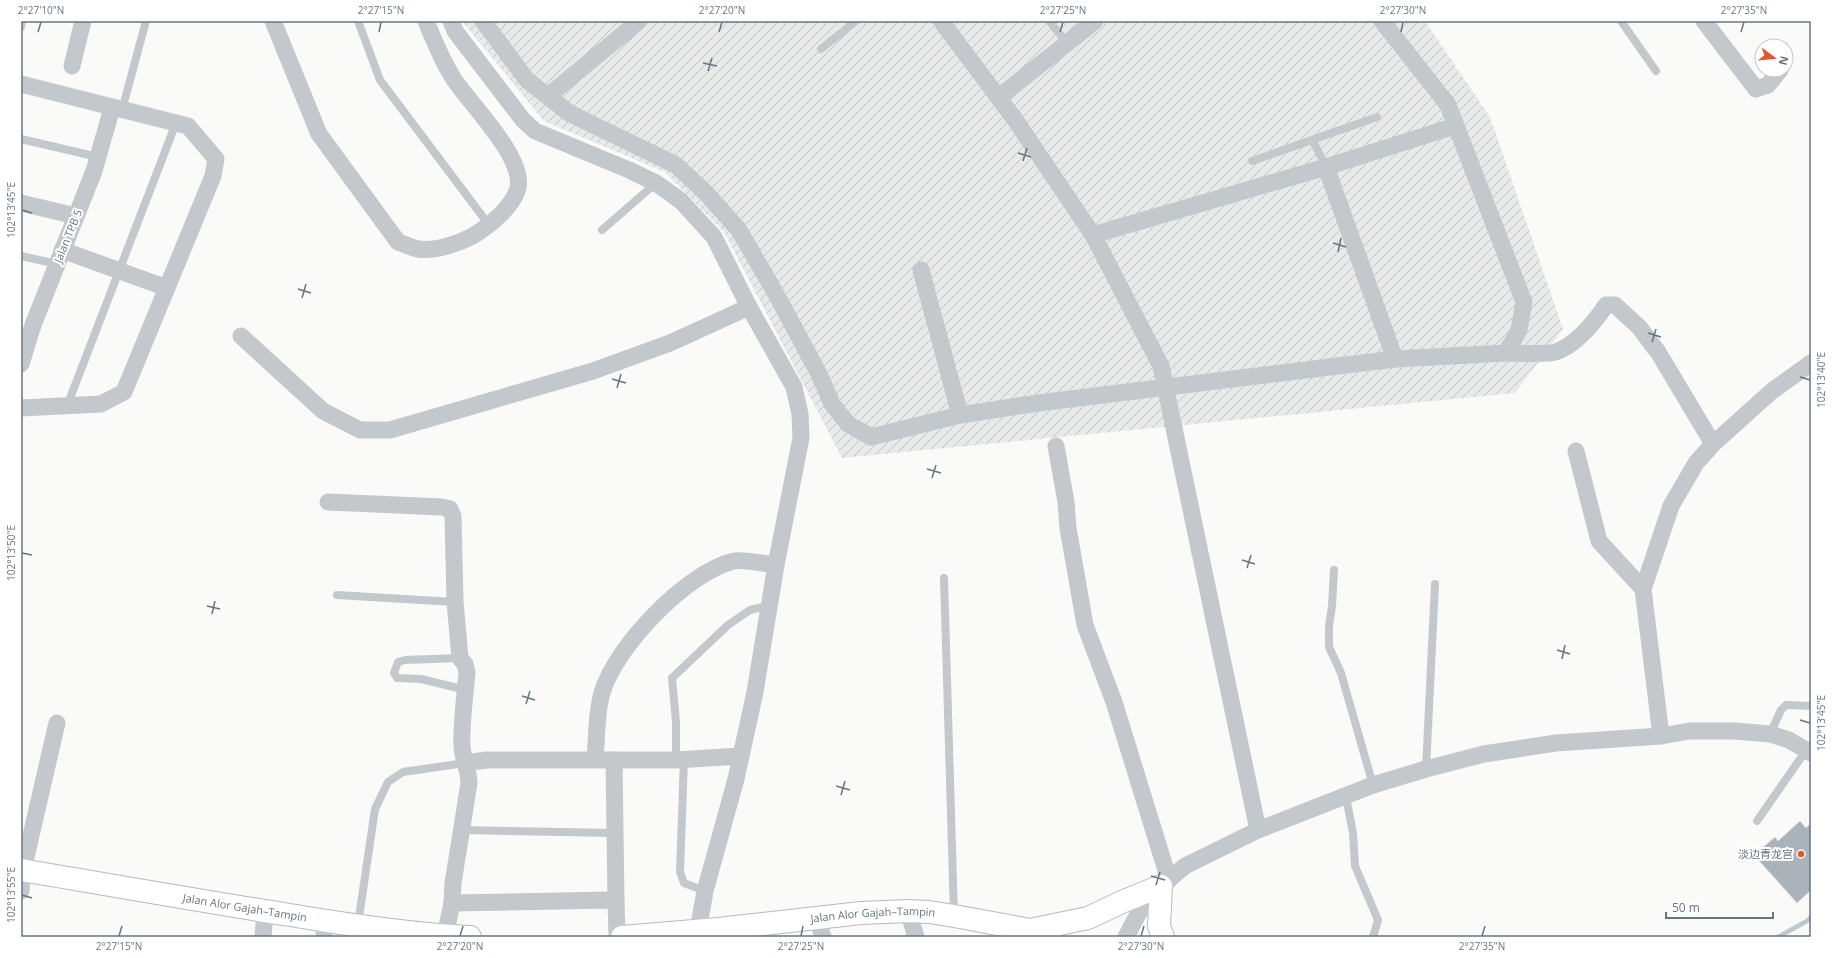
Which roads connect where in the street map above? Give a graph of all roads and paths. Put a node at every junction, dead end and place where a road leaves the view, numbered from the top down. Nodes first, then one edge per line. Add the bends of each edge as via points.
1 (22, 21) edge
2 (83, 21) edge
3 (146, 21) edge
4 (273, 21) edge
5 (358, 21) edge
6 (426, 21) edge
7 (451, 21) edge
8 (483, 21) edge
9 (639, 21) edge
10 (856, 21) edge
11 (941, 21) edge
12 (1095, 21) edge
13 (1382, 21) edge
14 (1622, 21) edge
15 (1704, 21) edge
16 (1050, 22) dead end
17 (21, 27) edge
18 (1067, 43) junction
19 (821, 49) dead end
20 (72, 66) dead end
21 (1656, 71) dead end
22 (1774, 78) edge
23 (21, 84) edge
24 (548, 96) junction
25 (999, 98) junction
26 (117, 109) junction
27 (1377, 118) dead end
28 (176, 123) junction
29 (1455, 126) junction
30 (21, 139) edge
31 (1313, 141) junction
32 (642, 148) junction
33 (98, 157) junction
34 (1252, 162) dead end
35 (1326, 167) junction
36 (629, 170) junction
37 (656, 183) junction
38 (21, 203) edge
39 (76, 216) junction
40 (489, 225) junction
41 (602, 230) dead end
42 (1093, 235) junction
43 (21, 256) edge
44 (60, 257) junction
45 (119, 270) junction
46 (921, 270) dead end
47 (167, 288) junction
48 (749, 307) junction
49 (27, 323) edge
50 (241, 336) dead end
51 (1506, 353) junction
52 (1395, 359) junction
53 (1811, 363) edge
54 (21, 364) edge
55 (1166, 388) junction
56 (67, 406) junction
57 (21, 408) edge
58 (960, 415) junction
59 (1713, 444) junction
60 (1056, 446) dead end
61 (1576, 451) dead end
62 (328, 502) dead end
63 (776, 565) junction
64 (1334, 570) dead end
65 (944, 578) dead end
66 (1436, 584) dead end
67 (1643, 589) junction
68 (337, 595) dead end
69 (456, 602) junction
70 (770, 605) junction
71 (460, 658) junction
72 (466, 690) junction
73 (1811, 706) edge
74 (57, 723) dead end
75 (1770, 734) junction
76 (1661, 736) junction
77 (1810, 749) edge
78 (740, 756) junction
79 (595, 759) junction
80 (614, 760) junction
81 (680, 760) junction
82 (465, 763) junction
83 (1426, 769) junction
84 (1373, 785) junction
85 (1346, 797) junction
86 (1757, 821) dead end
87 (462, 830) junction
88 (1258, 830) junction
89 (614, 833) junction
90 (22, 877) edge
91 (1165, 883) junction
92 (705, 892) junction
93 (616, 900) junction
94 (452, 903) junction
95 (265, 911) junction
96 (908, 911) junction
97 (954, 916) junction
98 (357, 926) junction
99 (820, 928) edge
100 (324, 929) edge
101 (1030, 930) junction
102 (711, 932) edge
103 (383, 933) edge
104 (407, 934) edge
105 (445, 936) junction
106 (663, 936) edge
107 (263, 937) edge
108 (470, 937) edge
109 (617, 937) edge
110 (622, 937) edge
111 (916, 937) edge
112 (1050, 937) edge
113 (1126, 937) edge
114 (1163, 937) edge
115 (1374, 937) edge

1 - 17 lane
2 - 20 street
3 - 26 lane
4 - 40 street via 319,134 398,242 418,249 443,247 470,238
5 - 40 lane via 380,80
6 - 40 street via 453,79 509,151 517,171 518,190
7 - 36 street via 455,31 523,120 535,131
8 - 24 street via 527,80
9 - 24 street
10 - 19 lane
11 - 25 street
12 - 18 street
13 - 29 street via 1448,105
14 - 21 lane
15 - 22 street via 1756,89 1768,85
16 - 18 lane
18 - 25 street
23 - 26 street
24 - 32 street via 569,113
25 - 42 street
26 - 28 street
26 - 33 street, Jalan TPB 5
27 - 31 lane
28 - 45 lane
28 - 47 street via 188,126 216,159 213,176
29 - 35 street
29 - 51 street via 1524,302 1519,330
30 - 33 lane
31 - 34 lane
31 - 35 lane
32 - 36 street
32 - 58 street via 676,165 740,230 819,374 832,404 848,424 871,436
33 - 39 street, Jalan TPB 5
35 - 42 street
35 - 52 street
36 - 37 street
37 - 41 lane
37 - 48 street via 681,201 714,237
38 - 39 street
39 - 44 street, Jalan TPB 5
42 - 55 street via 1161,366
43 - 44 lane
44 - 45 street
44 - 49 street, Jalan TPB 5
45 - 47 street
45 - 56 lane
46 - 58 street
47 - 56 street via 124,392 101,404
48 - 50 street via 670,343 593,371 390,430 360,430 324,411
48 - 63 street via 794,387 800,414 800,438
49 - 54 street, Jalan TPB 5
51 - 52 street
51 - 59 street via 1555,352 1571,344 1606,305 1615,305 1639,327 1658,352
52 - 55 street
53 - 59 street via 1772,391
55 - 58 street
55 - 88 street
56 - 57 street
59 - 67 street via 1696,463 1671,506
60 - 91 street via 1085,624 1114,702
61 - 67 street via 1599,541
62 - 69 street via 442,507 450,510 453,516
63 - 70 street
63 - 79 street via 735,560 710,571 675,595 628,645 610,672 602,693
64 - 84 lane via 1329,647 1341,673
65 - 97 lane
66 - 83 lane
67 - 76 street
68 - 69 lane
69 - 71 street
70 - 78 street via 755,692
70 - 81 lane via 750,610 728,625 672,678
71 - 72 street via 467,672
71 - 72 lane via 405,660 398,662 394,672 397,678 421,679
72 - 82 street via 462,747
73 - 75 lane via 1786,705
74 - 90 street
75 - 76 street via 1689,731
75 - 77 street
76 - 83 street via 1556,743 1484,754
77 - 86 lane
78 - 81 street
78 - 92 street
79 - 80 street
79 - 82 street via 487,760
80 - 81 street
80 - 89 street
81 - 92 lane via 680,872 684,882
82 - 87 street via 469,783
82 - 98 lane via 403,772 388,782 375,809
83 - 84 street
84 - 85 street
85 - 88 street
85 - 115 lane via 1353,833 1355,866 1378,920
87 - 89 lane
87 - 94 street
88 - 91 street via 1185,866
89 - 93 street
90 - 95 main road, Jalan Alor Gajah–Tampin
91 - 101 main road via 1088,918
91 - 113 street via 1138,914
91 - 114 main road via 1159,926
92 - 102 street
93 - 94 street
93 - 109 street
94 - 105 street
95 - 100 main road, Jalan Alor Gajah–Tampin
95 - 107 street
96 - 97 main road, Jalan Alor Gajah–Tampin
96 - 99 main road, Jalan Alor Gajah–Tampin via 880,912
96 - 111 street
97 - 101 main road, Jalan Alor Gajah–Tampin
98 - 100 main road, Jalan Alor Gajah–Tampin
98 - 103 main road, Jalan Alor Gajah–Tampin
99 - 102 main road, Jalan Alor Gajah–Tampin
101 - 112 main road, Jalan Alor Gajah–Tampin
102 - 106 main road, Jalan Alor Gajah–Tampin
103 - 104 main road, Jalan Alor Gajah–Tampin
104 - 105 main road, Jalan Alor Gajah–Tampin
105 - 108 main road, Jalan Alor Gajah–Tampin
106 - 110 main road, Jalan Alor Gajah–Tampin

